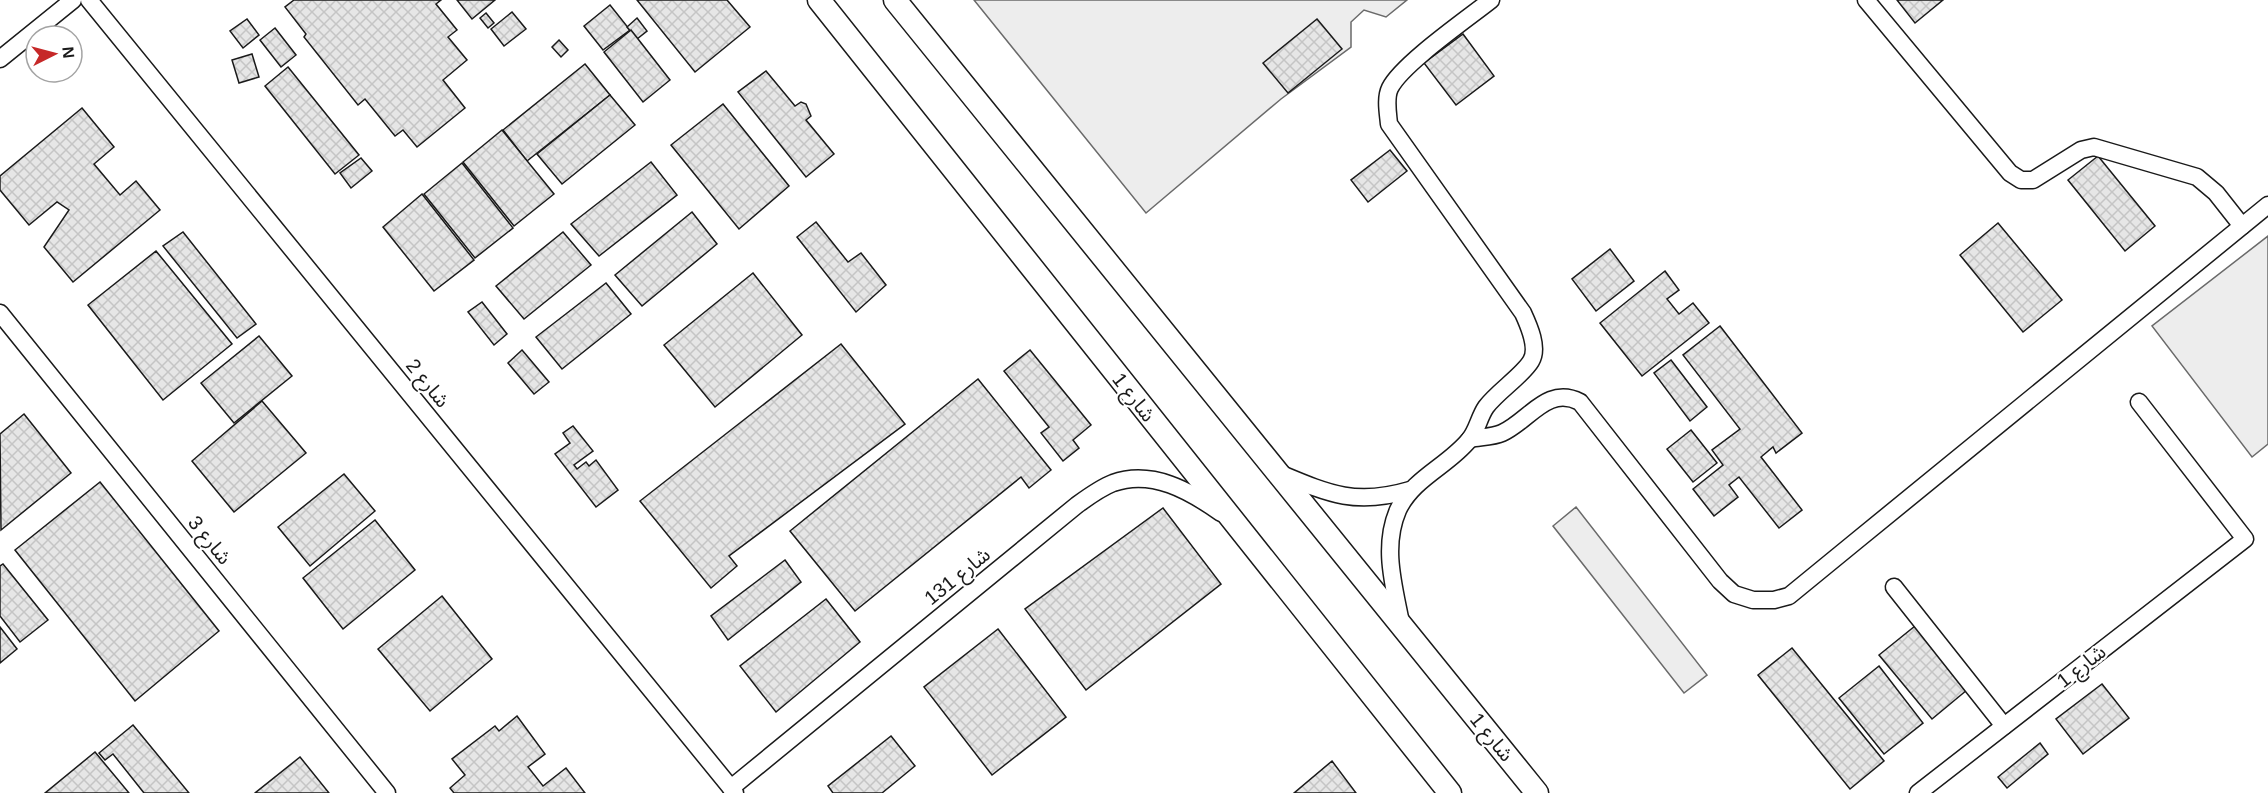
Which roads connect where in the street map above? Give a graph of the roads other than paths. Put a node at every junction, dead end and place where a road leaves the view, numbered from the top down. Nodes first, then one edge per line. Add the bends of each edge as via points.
1 (73, 0) edge
2 (89, 0) edge
3 (819, 0) edge
4 (895, 0) edge
5 (1491, 0) edge
6 (1866, 0) edge
7 (0, 59) edge
8 (2268, 205) edge
9 (2242, 226) junction
10 (0, 313) edge
11 (2139, 402) dead end
12 (1470, 439) junction
13 (1279, 472) junction
14 (1410, 490) junction
15 (1232, 520) junction
16 (1893, 587) dead end
17 (1401, 624) junction
18 (2004, 726) junction
19 (733, 790) edge
20 (387, 793) edge
21 (1450, 793) edge
22 (1537, 793) edge
23 (1918, 793) edge

1 - 7 street
2 - 19 street, شارع 2
3 - 15 street, شارع 1
4 - 13 street, شارع 1
5 - 12 street via 1402,71 1389,89 1387,105 1389,124 1523,313 1531,331 1532,360 1486,408
6 - 9 street via 2010,173 2021,180 2033,180 2081,150 2094,147 2197,177 2216,193
8 - 9 street
9 - 12 street via 1789,596 1753,600 1734,594 1580,402 1568,396 1555,398 1502,433
10 - 20 street, شارع 3
11 - 18 street, شارع 1 via 2246,539
12 - 14 street, شارع 1
13 - 14 street, شارع 1 via 1345,497 1388,496
13 - 17 street, شارع 1
14 - 17 street, شارع 1 via 1398,510 1390,550
15 - 19 street, شارع 131 via 1170,484 1130,480 1098,490
15 - 21 street, شارع 1
16 - 18 street
17 - 22 street, شارع 1
18 - 23 street, شارع 1

